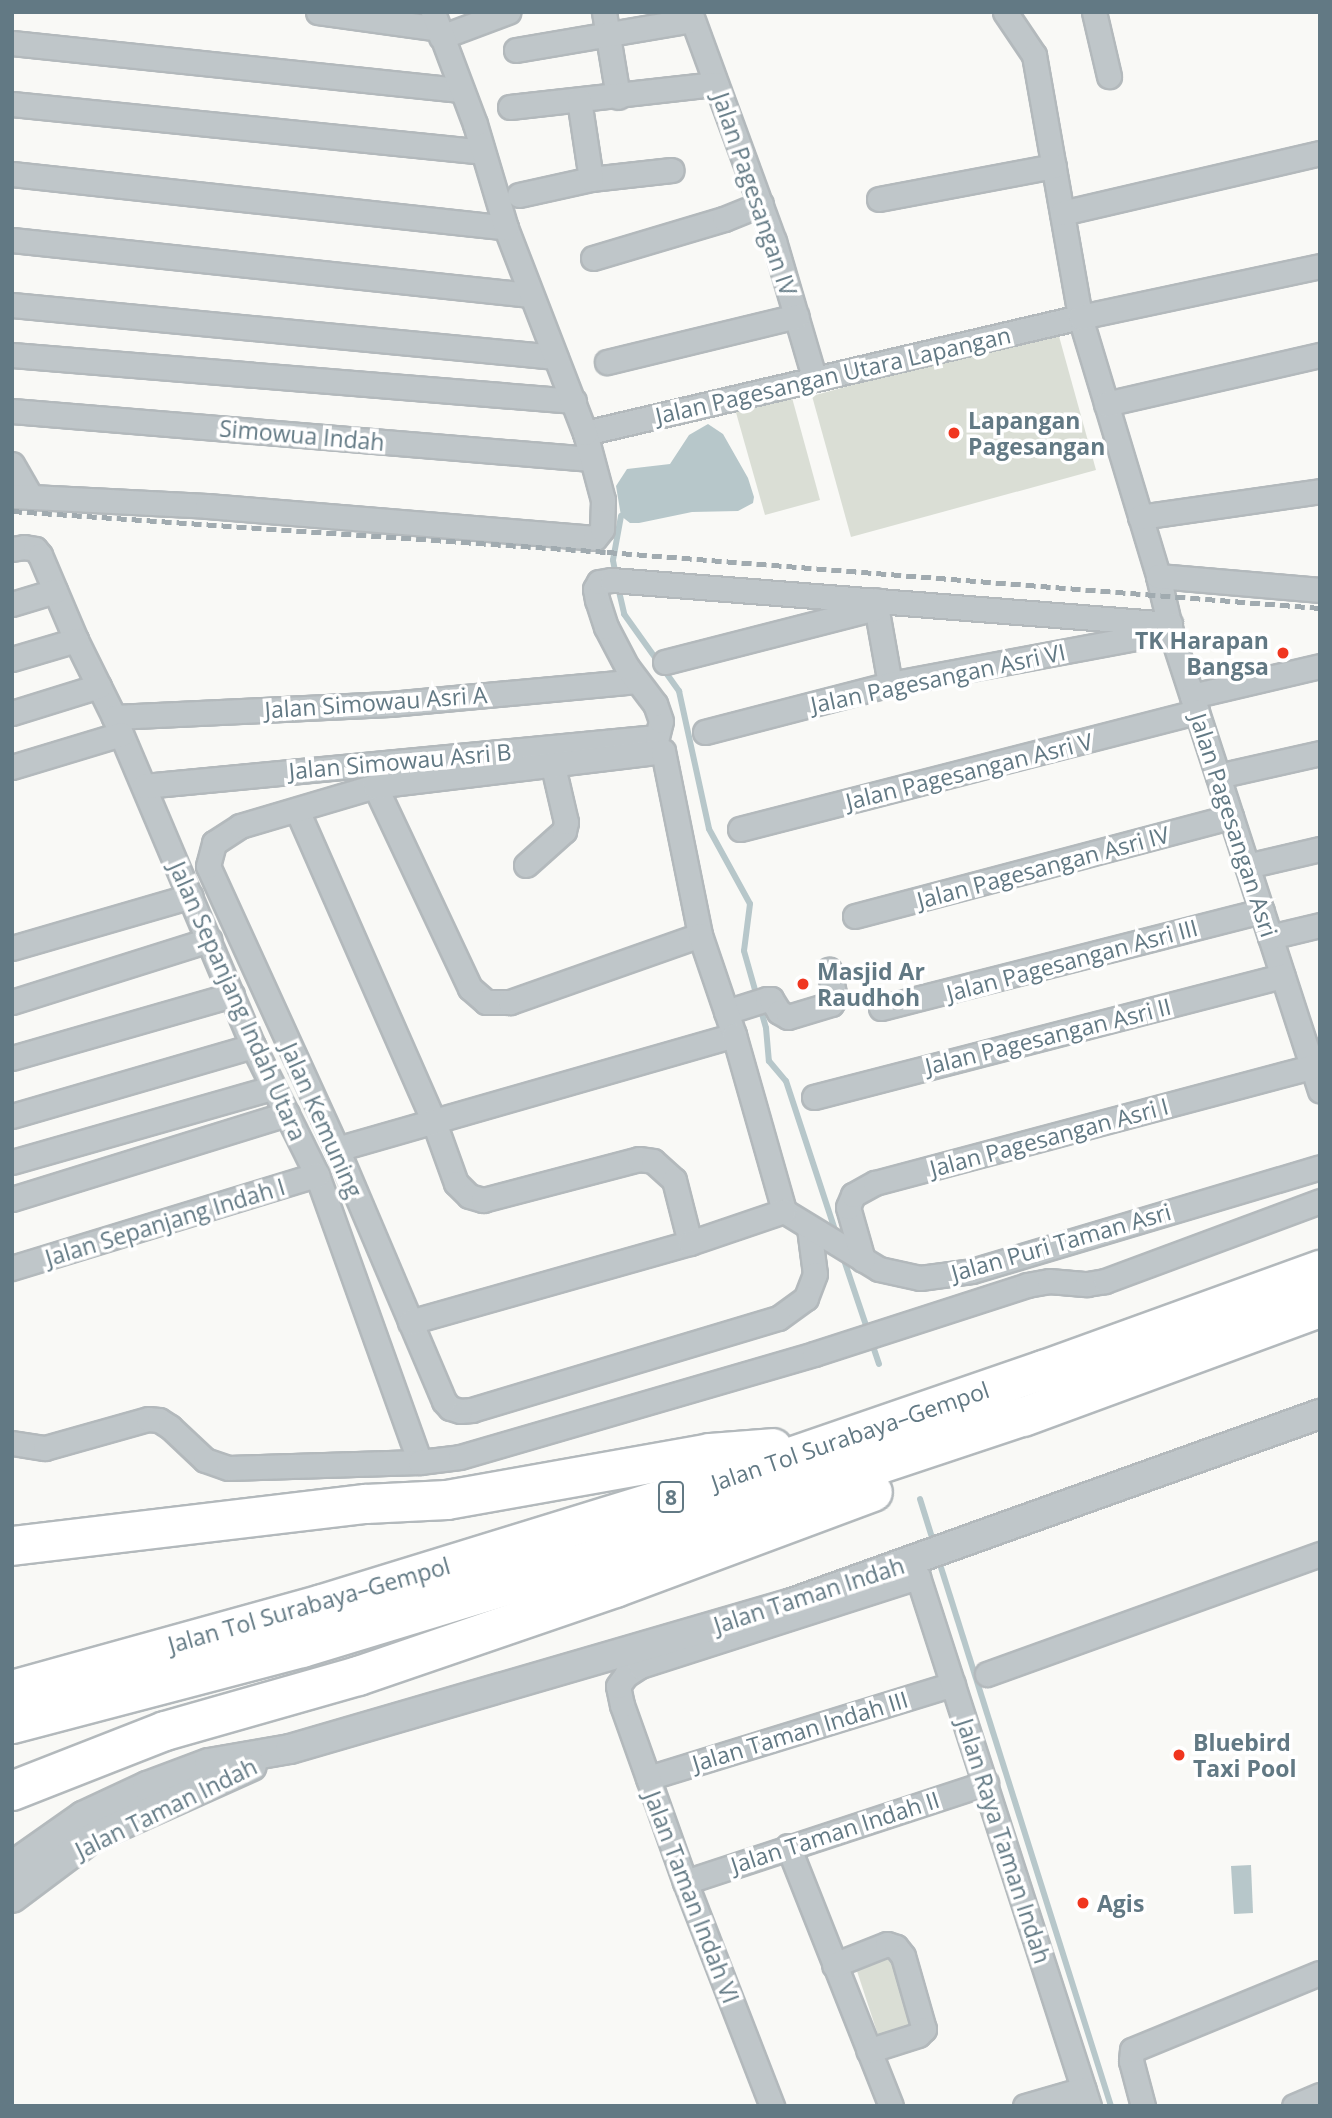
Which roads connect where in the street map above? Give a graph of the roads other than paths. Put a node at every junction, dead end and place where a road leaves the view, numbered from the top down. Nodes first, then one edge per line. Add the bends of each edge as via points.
1 (318, 12) edge
2 (508, 12) edge
3 (1005, 12) edge
4 (1094, 12) edge
5 (691, 16) edge
6 (606, 23) edge
7 (444, 28) edge
8 (12, 43) edge
9 (516, 50) dead end
10 (1109, 76) dead end
11 (716, 84) junction
12 (461, 90) junction
13 (618, 97) junction
14 (579, 100) junction
15 (12, 104) edge
16 (510, 107) dead end
17 (483, 152) junction
18 (1320, 153) edge
19 (1054, 166) junction
20 (671, 170) dead end
21 (12, 174) edge
22 (591, 180) junction
23 (519, 195) dead end
24 (879, 199) dead end
25 (761, 204) junction
26 (1062, 214) junction
27 (506, 228) junction
28 (12, 240) edge
29 (593, 258) dead end
30 (1320, 266) edge
31 (530, 295) junction
32 (12, 305) edge
33 (797, 316) junction
34 (1080, 317) junction
35 (12, 355) edge
36 (1320, 355) edge
37 (556, 357) junction
38 (607, 362) dead end
39 (814, 377) junction
40 (574, 401) junction
41 (1106, 404) junction
42 (12, 411) edge
43 (585, 433) junction
44 (591, 459) junction
45 (12, 464) edge
46 (1320, 491) edge
47 (22, 496) edge
48 (1140, 517) junction
49 (24, 549) edge
50 (1158, 576) junction
51 (1320, 590) edge
52 (55, 591) junction
53 (12, 604) edge
54 (875, 604) junction
55 (1171, 630) junction
56 (75, 640) junction
57 (12, 659) edge
58 (664, 662) dead end
59 (1320, 666) edge
60 (637, 681) junction
61 (890, 684) junction
62 (99, 686) junction
63 (1195, 704) junction
64 (12, 713) edge
65 (118, 725) junction
66 (705, 732) dead end
67 (660, 744) junction
68 (1320, 754) edge
69 (553, 766) junction
70 (12, 767) edge
71 (1218, 776) junction
72 (144, 786) junction
73 (375, 786) junction
74 (296, 810) junction
75 (1231, 817) junction
76 (740, 829) dead end
77 (1320, 849) edge
78 (526, 865) dead end
79 (1247, 866) junction
80 (191, 896) junction
81 (1262, 911) junction
82 (855, 916) dead end
83 (1320, 925) edge
84 (700, 935) junction
85 (1270, 937) junction
86 (209, 940) junction
87 (12, 948) edge
88 (829, 970) dead end
89 (1283, 976) junction
90 (232, 995) junction
91 (12, 1002) edge
92 (743, 1007) junction
93 (881, 1008) dead end
94 (734, 1035) junction
95 (253, 1046) junction
96 (12, 1058) edge
97 (1312, 1067) junction
98 (272, 1088) junction
99 (1320, 1091) edge
100 (814, 1097) dead end
101 (287, 1114) junction
102 (12, 1116) edge
103 (434, 1122) junction
104 (337, 1149) junction
105 (12, 1162) edge
106 (1320, 1167) edge
107 (317, 1175) junction
108 (12, 1199) edge
109 (1320, 1202) edge
110 (784, 1211) junction
111 (814, 1231) junction
112 (690, 1243) junction
113 (863, 1260) junction
114 (12, 1268) edge
115 (1320, 1270) edge
116 (1320, 1308) edge
117 (410, 1322) junction
118 (1320, 1414) edge
119 (1023, 1417) junction
120 (12, 1443) edge
121 (820, 1448) junction
122 (420, 1462) junction
123 (49, 1541) junction
124 (12, 1546) edge
125 (1320, 1554) edge
126 (12, 1561) edge
127 (918, 1568) junction
128 (987, 1674) dead end
129 (12, 1675) edge
130 (64, 1676) junction
131 (953, 1684) junction
132 (12, 1690) edge
133 (305, 1691) junction
134 (12, 1724) edge
135 (290, 1749) junction
136 (12, 1767) edge
137 (648, 1778) junction
138 (986, 1783) junction
139 (12, 1791) edge
140 (788, 1846) junction
141 (12, 1866) edge
142 (685, 1882) junction
143 (12, 1898) edge
144 (834, 1965) junction
145 (1320, 1973) edge
146 (868, 2051) junction
147 (1320, 2095) edge
148 (1087, 2097) edge
149 (772, 2106) edge
150 (891, 2106) edge
151 (1025, 2106) edge
152 (1143, 2106) edge
153 (1294, 2106) edge

1 - 7 street
2 - 7 street
3 - 19 street via 1034,55
4 - 10 street
5 - 6 street
5 - 11 street, Jalan Pagesangan IV
6 - 9 street
6 - 13 street
7 - 12 street
8 - 12 street
11 - 13 street
11 - 25 street, Jalan Pagesangan IV
12 - 17 street
13 - 14 street
14 - 16 street
14 - 22 street
15 - 17 street
17 - 27 street
18 - 26 street
19 - 24 street
19 - 26 street
20 - 22 street
21 - 27 street
22 - 23 street
25 - 29 street
25 - 33 street, Jalan Pagesangan IV
26 - 34 street
27 - 31 street
28 - 31 street
30 - 34 street, Jalan Pagesangan Utara Lapangan
31 - 37 street
32 - 37 street
33 - 38 street
33 - 39 street, Jalan Pagesangan IV
34 - 39 street, Jalan Pagesangan Utara Lapangan
34 - 41 street, Jalan Pagesangan Asri
35 - 40 street
36 - 41 street
37 - 40 street
39 - 43 street, Jalan Pagesangan Utara Lapangan
40 - 43 street
41 - 48 street, Jalan Pagesangan Asri
42 - 44 street, Simowua Indah
43 - 44 street
44 - 47 street via 603,500 603,529 595,538
45 - 47 street
46 - 48 street
48 - 50 street, Jalan Pagesangan Asri
49 - 52 street, Jalan Sepanjang Indah Utara
50 - 51 street
50 - 55 street, Jalan Pagesangan Asri
52 - 53 street
52 - 56 street, Jalan Sepanjang Indah Utara
54 - 55 street
54 - 58 street
54 - 60 street via 599,582 595,589 606,627
54 - 61 street
55 - 61 street, Jalan Pagesangan Asri VI
55 - 63 street, Jalan Pagesangan Asri
56 - 57 street
56 - 62 street, Jalan Sepanjang Indah Utara
59 - 63 street, Jalan Pagesangan Asri V
60 - 65 street, Jalan Simowau Asri A
60 - 67 street via 655,704 661,721
61 - 66 street, Jalan Pagesangan Asri VI
62 - 64 street
62 - 65 street, Jalan Sepanjang Indah Utara
63 - 71 street, Jalan Pagesangan Asri
63 - 76 street, Jalan Pagesangan Asri V
65 - 70 street, Jalan Simowau Asri A
65 - 72 street, Jalan Sepanjang Indah Utara
67 - 69 street, Jalan Kemuning
67 - 72 street, Jalan Simowau Asri B
67 - 84 street
68 - 71 street
69 - 73 street, Jalan Kemuning
69 - 78 street via 564,831
71 - 75 street, Jalan Pagesangan Asri
72 - 80 street, Jalan Sepanjang Indah Utara
73 - 74 street, Jalan Kemuning
73 - 84 street via 470,988 486,1002 510,1002
74 - 103 street
74 - 104 street, Jalan Kemuning via 240,826 224,836 214,843 208,866
75 - 79 street, Jalan Pagesangan Asri
75 - 82 street, Jalan Pagesangan Asri IV
77 - 79 street
79 - 81 street, Jalan Pagesangan Asri
80 - 86 street, Jalan Sepanjang Indah Utara
80 - 87 street
81 - 85 street, Jalan Pagesangan Asri
81 - 93 street, Jalan Pagesangan Asri III
83 - 85 street
84 - 92 street
85 - 89 street, Jalan Pagesangan Asri
86 - 90 street, Jalan Sepanjang Indah Utara
86 - 91 street
88 - 92 street via 835,998 831,1004 788,1017 771,999
89 - 97 street, Jalan Pagesangan Asri
89 - 100 street, Jalan Pagesangan Asri II
90 - 95 street, Jalan Sepanjang Indah Utara
90 - 96 street
92 - 94 street
94 - 103 street
94 - 110 street
95 - 98 street, Jalan Sepanjang Indah Utara
95 - 102 street
97 - 99 street, Jalan Pagesangan Asri
97 - 113 street, Jalan Pagesangan Asri I via 875,1183 853,1195 848,1207
98 - 101 street, Jalan Sepanjang Indah Utara
98 - 105 street
101 - 107 street, Jalan Sepanjang Indah Utara
101 - 108 street
103 - 104 street
103 - 112 street via 456,1183 469,1196 483,1200 639,1159 653,1161 674,1180
104 - 117 street, Jalan Kemuning
106 - 113 street, Jalan Puri Taman Asri via 972,1271 920,1278 879,1269
107 - 114 street, Jalan Sepanjang Indah I
107 - 122 street, Jalan Sepanjang Indah Utara
109 - 122 street via 1105,1281 1027,1285 480,1454
110 - 111 street, Jalan Puri Taman Asri
110 - 112 street
111 - 113 street, Jalan Puri Taman Asri
111 - 117 street, Jalan Kemuning via 815,1274 806,1298 778,1318 472,1410 450,1408 443,1401
112 - 117 street
115 - 121 highway, Jalan Tol Surabaya–Gempol / 8
116 - 119 highway, Jalan Tol Surabaya–Gempol / 8
118 - 127 street, Jalan Taman Indah via 950,1548
119 - 133 highway via 883,1489 615,1588
119 - 134 highway, Jalan Tol Surabaya–Gempol / 8 via 610,1554 340,1636
120 - 122 street via 44,1448 148,1419 170,1427 205,1460 228,1468
121 - 123 highway via 710,1453 447,1500 366,1504
121 - 130 highway, Jalan Tol Surabaya–Gempol / 8 via 322,1604
123 - 124 highway
123 - 126 highway
125 - 128 street
127 - 131 street, Jalan Raya Taman Indah
127 - 135 street, Jalan Taman Indah
127 - 137 street, Jalan Taman Indah VI via 640,1666 626,1675 618,1686 622,1705
129 - 130 highway
130 - 132 highway, Jalan Tol Surabaya–Gempol / 8
131 - 137 street, Jalan Taman Indah III
131 - 138 street, Jalan Raya Taman Indah
133 - 136 highway via 271,1686
133 - 139 highway via 165,1731
135 - 141 street, Jalan Taman Indah via 209,1763 146,1786 83,1816
135 - 143 street, Jalan Taman Indah via 92,1838
137 - 142 street, Jalan Taman Indah VI
138 - 140 street, Jalan Taman Indah II
138 - 148 street, Jalan Raya Taman Indah
140 - 142 street, Jalan Taman Indah II
140 - 144 street
142 - 149 street, Jalan Taman Indah VI
144 - 146 street
144 - 146 street via 887,1944 903,1956 924,2029
145 - 152 street via 1136,2047 1130,2053
146 - 150 street
147 - 153 street
148 - 151 street

